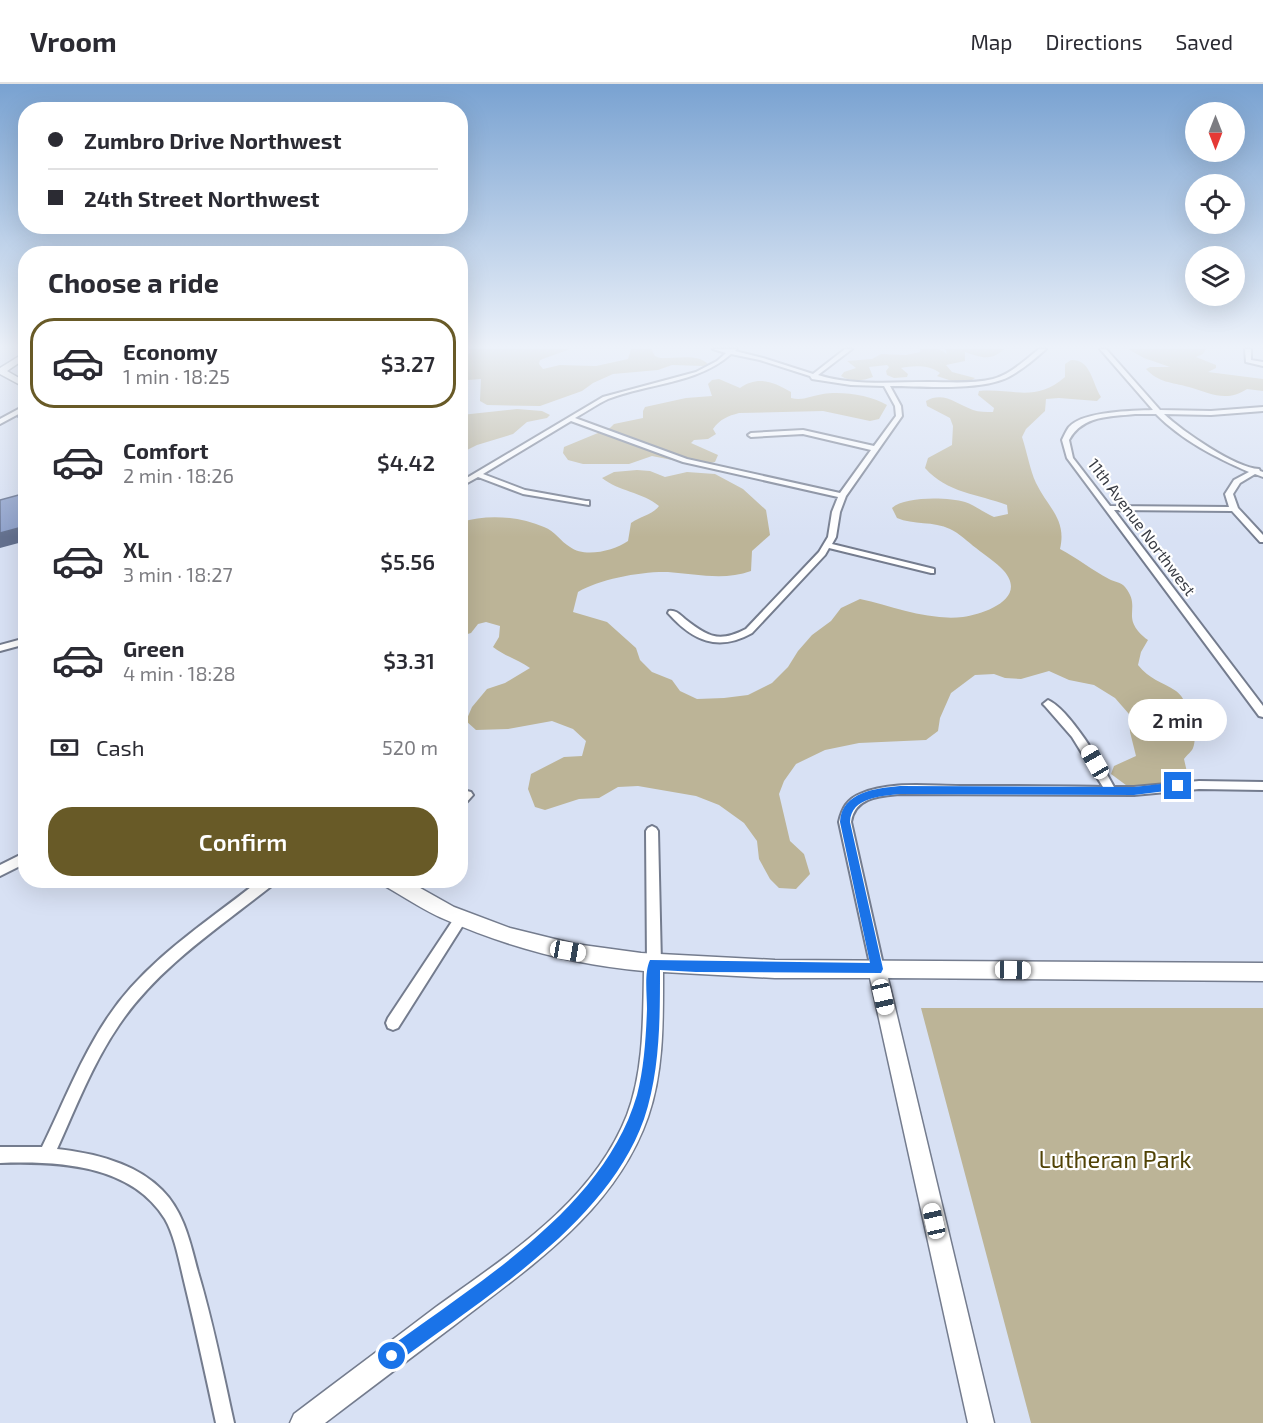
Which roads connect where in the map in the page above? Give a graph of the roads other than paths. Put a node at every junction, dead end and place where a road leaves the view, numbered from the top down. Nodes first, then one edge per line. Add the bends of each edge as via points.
1 (584, 411) edge
2 (899, 411) edge
3 (1199, 411) edge
4 (18, 412) edge
5 (1160, 413) junction
6 (572, 419) junction
7 (0, 422) edge
8 (751, 435) dead end
9 (876, 449) junction
10 (1263, 468) edge
11 (1255, 471) junction
12 (1263, 475) edge
13 (479, 476) junction
14 (468, 481) edge
15 (842, 496) junction
16 (586, 503) dead end
17 (1109, 508) junction
18 (1234, 509) junction
19 (1263, 540) edge
20 (828, 545) junction
21 (932, 571) dead end
22 (672, 613) dead end
23 (18, 643) edge
24 (0, 648) edge
25 (1048, 704) dead end
26 (1263, 713) edge
27 (1263, 786) edge
28 (1111, 790) junction
29 (652, 831) dead end
30 (18, 862) edge
31 (0, 872) edge
32 (260, 888) edge
33 (404, 888) edge
34 (461, 918) junction
35 (654, 964) junction
36 (877, 969) junction
37 (1263, 972) edge
38 (393, 1023) dead end
39 (47, 1154) junction
40 (0, 1155) edge
41 (225, 1423) edge
42 (303, 1423) edge
43 (981, 1423) edge

1 - 6 street
2 - 9 street
3 - 5 street
4 - 7 street
5 - 11 street via 1199,444
5 - 17 street, 11th Avenue Northwest via 1102,415 1084,421 1066,437 1064,443 1070,458
6 - 13 street
6 - 15 street via 685,462
8 - 9 street via 803,432
9 - 15 street
10 - 11 street
11 - 12 street
11 - 18 street via 1232,488 1229,494
13 - 14 street
13 - 16 street via 523,492
15 - 20 street
17 - 18 street
17 - 26 street, 11th Avenue Northwest
18 - 19 street
20 - 21 street
20 - 22 street via 749,631 739,637 729,641 707,639
23 - 24 street
25 - 28 street via 1087,748
27 - 28 street
28 - 36 street via 900,790 874,792 855,801 845,815 845,822
29 - 35 street
30 - 31 street
32 - 39 street via 163,966 124,1007 96,1051
33 - 34 main road
34 - 35 main road via 532,944
34 - 38 street
35 - 36 main road
35 - 42 main road via 653,1026 645,1091 637,1118 602,1180 534,1250
36 - 37 main road
36 - 43 main road
39 - 40 street
39 - 41 street via 122,1172 170,1211 193,1283

